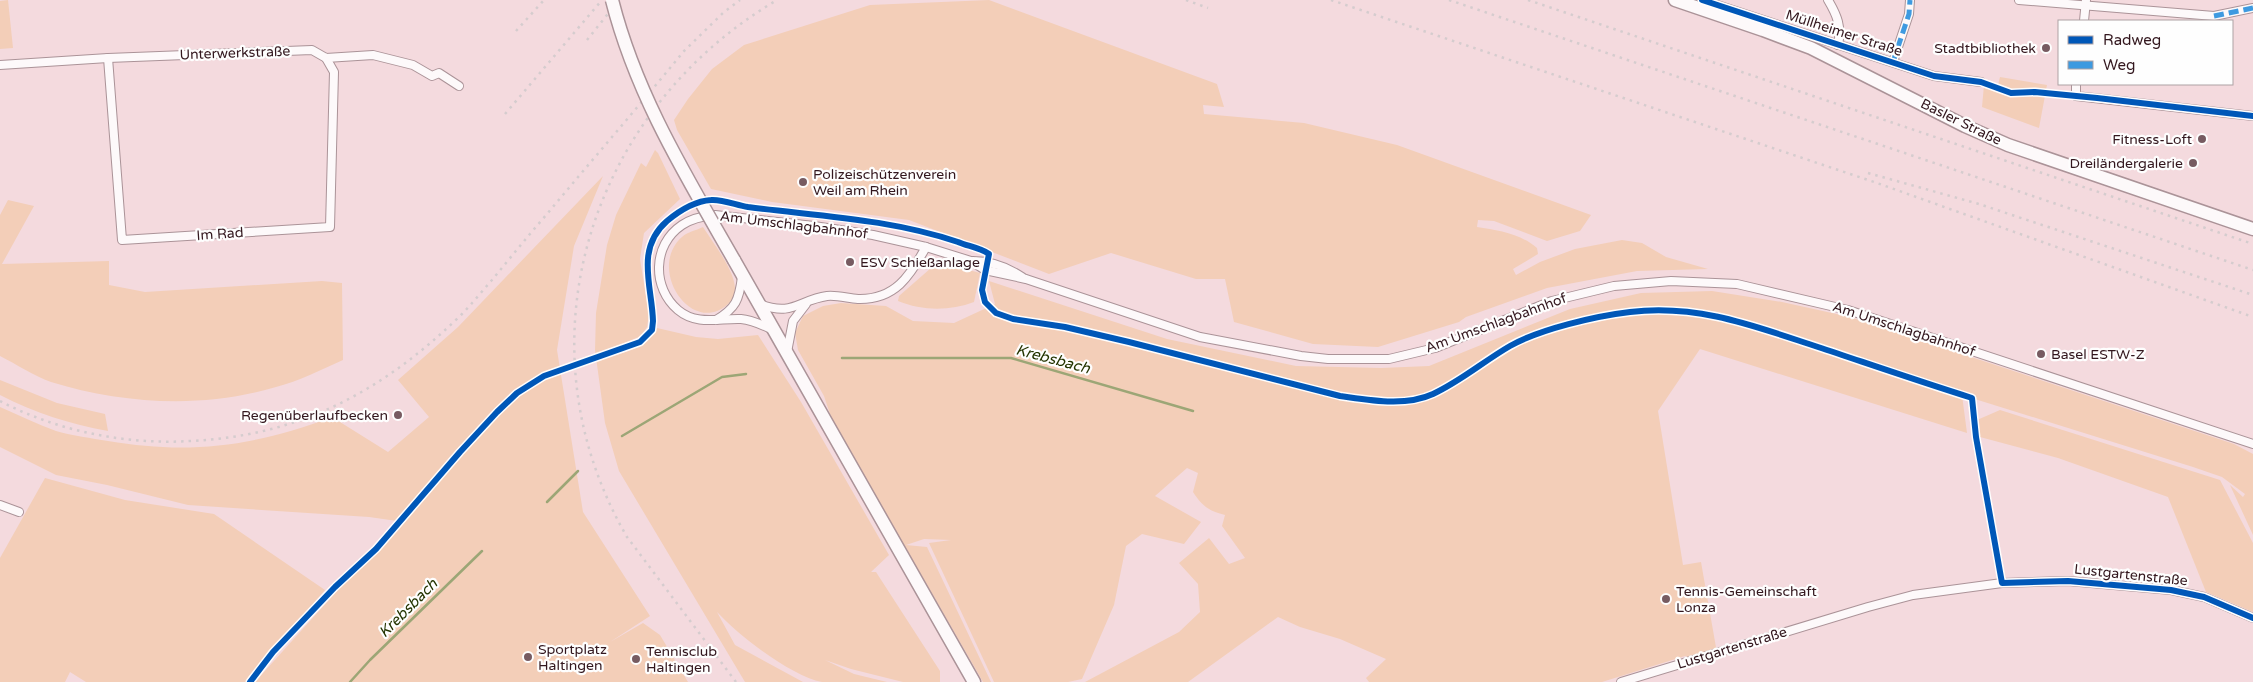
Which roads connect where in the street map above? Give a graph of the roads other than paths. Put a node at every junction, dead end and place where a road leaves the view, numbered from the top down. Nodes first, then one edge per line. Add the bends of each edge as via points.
1 (612, 0) edge
2 (1675, 0) edge
3 (1702, 0) edge
4 (1828, 0) edge
5 (1910, 0) edge
6 (2019, 0) edge
7 (2086, 3) edge
8 (2253, 8) edge
9 (2084, 20) edge
10 (1838, 45) junction
11 (108, 58) junction
12 (326, 58) junction
13 (1893, 62) junction
14 (0, 64) edge
15 (1981, 82) dead end
16 (2076, 85) edge
17 (459, 86) dead end
18 (2253, 116) edge
19 (2253, 229) edge
20 (926, 246) junction
21 (742, 275) junction
22 (807, 303) junction
23 (759, 304) junction
24 (716, 320) junction
25 (773, 330) junction
26 (786, 354) junction
27 (2253, 444) edge
28 (0, 505) edge
29 (18, 512) dead end
30 (2253, 618) edge
31 (974, 682) edge
32 (1621, 682) edge

1 - 21 main road, bridge via 625,47 651,110
2 - 19 main road, Basler Straße via 1811,48 2008,145
3 - 10 street, Müllheimer Straße
4 - 10 street, Müllheimer Straße via 1841,31
5 - 13 street via 1909,14
6 - 7 street
7 - 8 street via 2214,16
7 - 9 street
10 - 13 street, Müllheimer Straße
11 - 12 street, Unterwerkstraße via 312,50
11 - 12 street, Im Rad via 122,240 330,227 334,72
11 - 14 street, Unterwerkstraße
12 - 17 street, Unterwerkstraße via 374,55 413,65 432,76 439,73
13 - 15 street, Müllheimer Straße via 1934,76
16 - 18 street via 2076,96
20 - 22 street via 912,273 886,293 874,298 826,296
20 - 24 street, Am Umschlagbahnhof via 814,226 727,216 698,218 682,225 669,238 660,255 659,278 664,294 680,311 696,319
20 - 27 street, Am Umschlagbahnhof via 971,261 985,270 1026,280 1200,337 1301,356 1357,360 1388,359 1436,348 1552,301 1605,288 1651,282 1737,284 1848,310
21 - 23 main road
21 - 24 street via 738,300 733,308
22 - 23 street via 781,310
22 - 26 street via 793,321
23 - 25 main road
24 - 25 street, Am Umschlagbahnhof via 749,320
25 - 26 main road
26 - 31 main road
28 - 29 street
30 - 32 street, Lustgartenstraße via 2204,597 2171,590 2068,581 1961,587 1904,598

